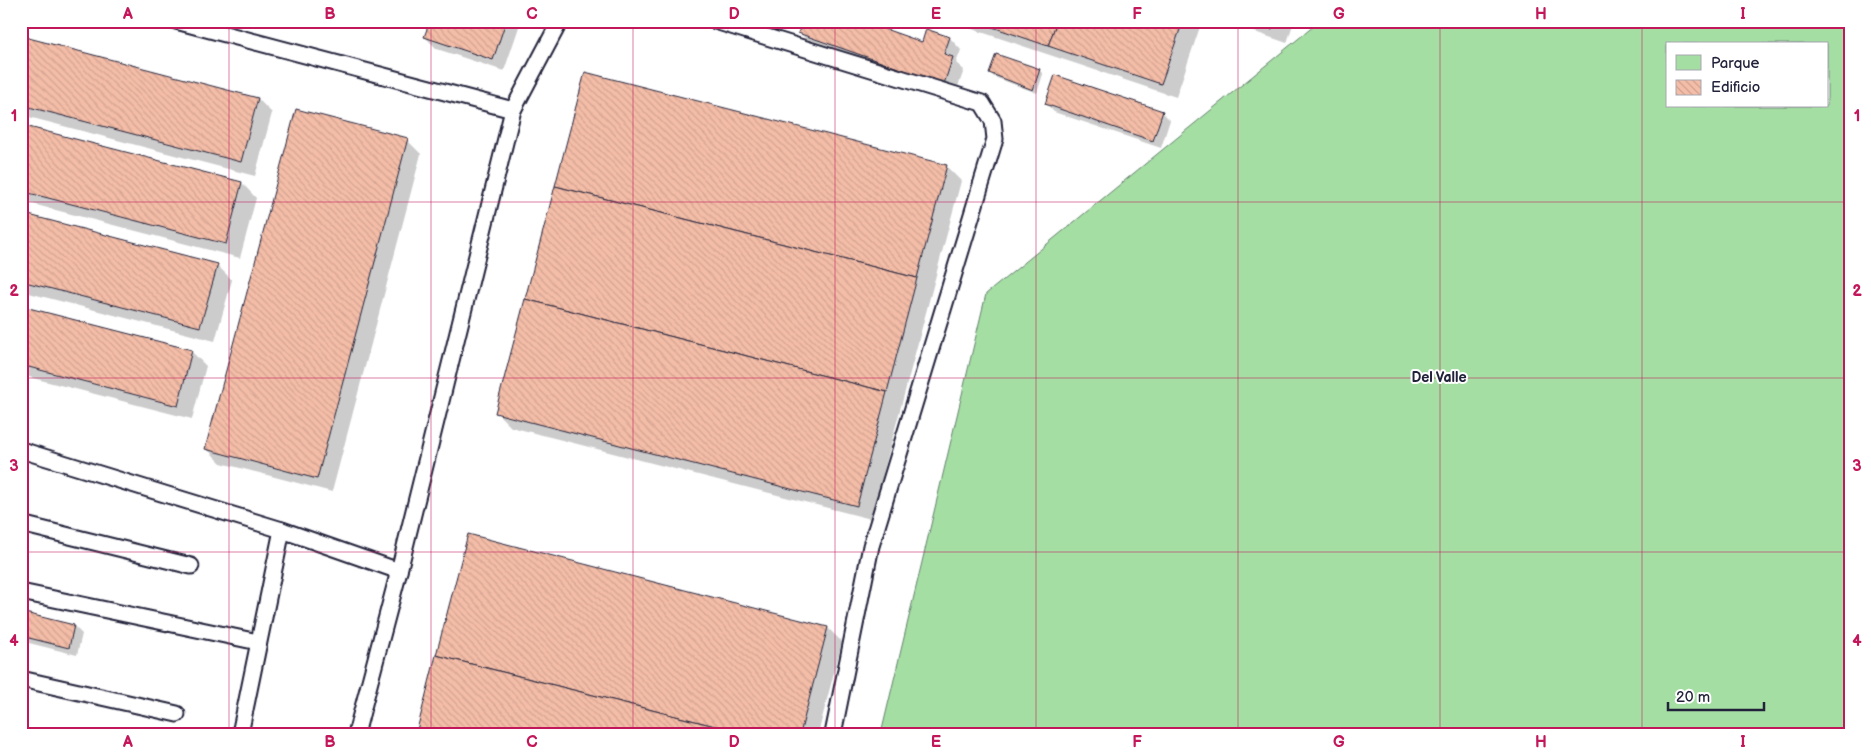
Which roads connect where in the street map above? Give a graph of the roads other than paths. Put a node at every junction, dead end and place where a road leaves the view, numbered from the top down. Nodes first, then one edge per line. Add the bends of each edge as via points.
1 (176, 21) edge
2 (560, 21) edge
3 (715, 21) edge
4 (513, 110) junction
5 (21, 450) edge
6 (21, 524) edge
7 (282, 530) junction
8 (191, 566) dead end
9 (399, 571) junction
10 (21, 592) edge
11 (258, 642) junction
12 (21, 680) edge
13 (177, 714) dead end
14 (240, 734) edge
15 (356, 734) edge
16 (833, 734) edge

1 - 4 lane
2 - 4 lane
3 - 16 lane via 982,103 993,121 994,139 871,546
4 - 9 lane
5 - 7 lane
6 - 8 lane
7 - 9 lane
7 - 11 lane
9 - 15 lane
10 - 11 lane
11 - 14 lane
12 - 13 lane

